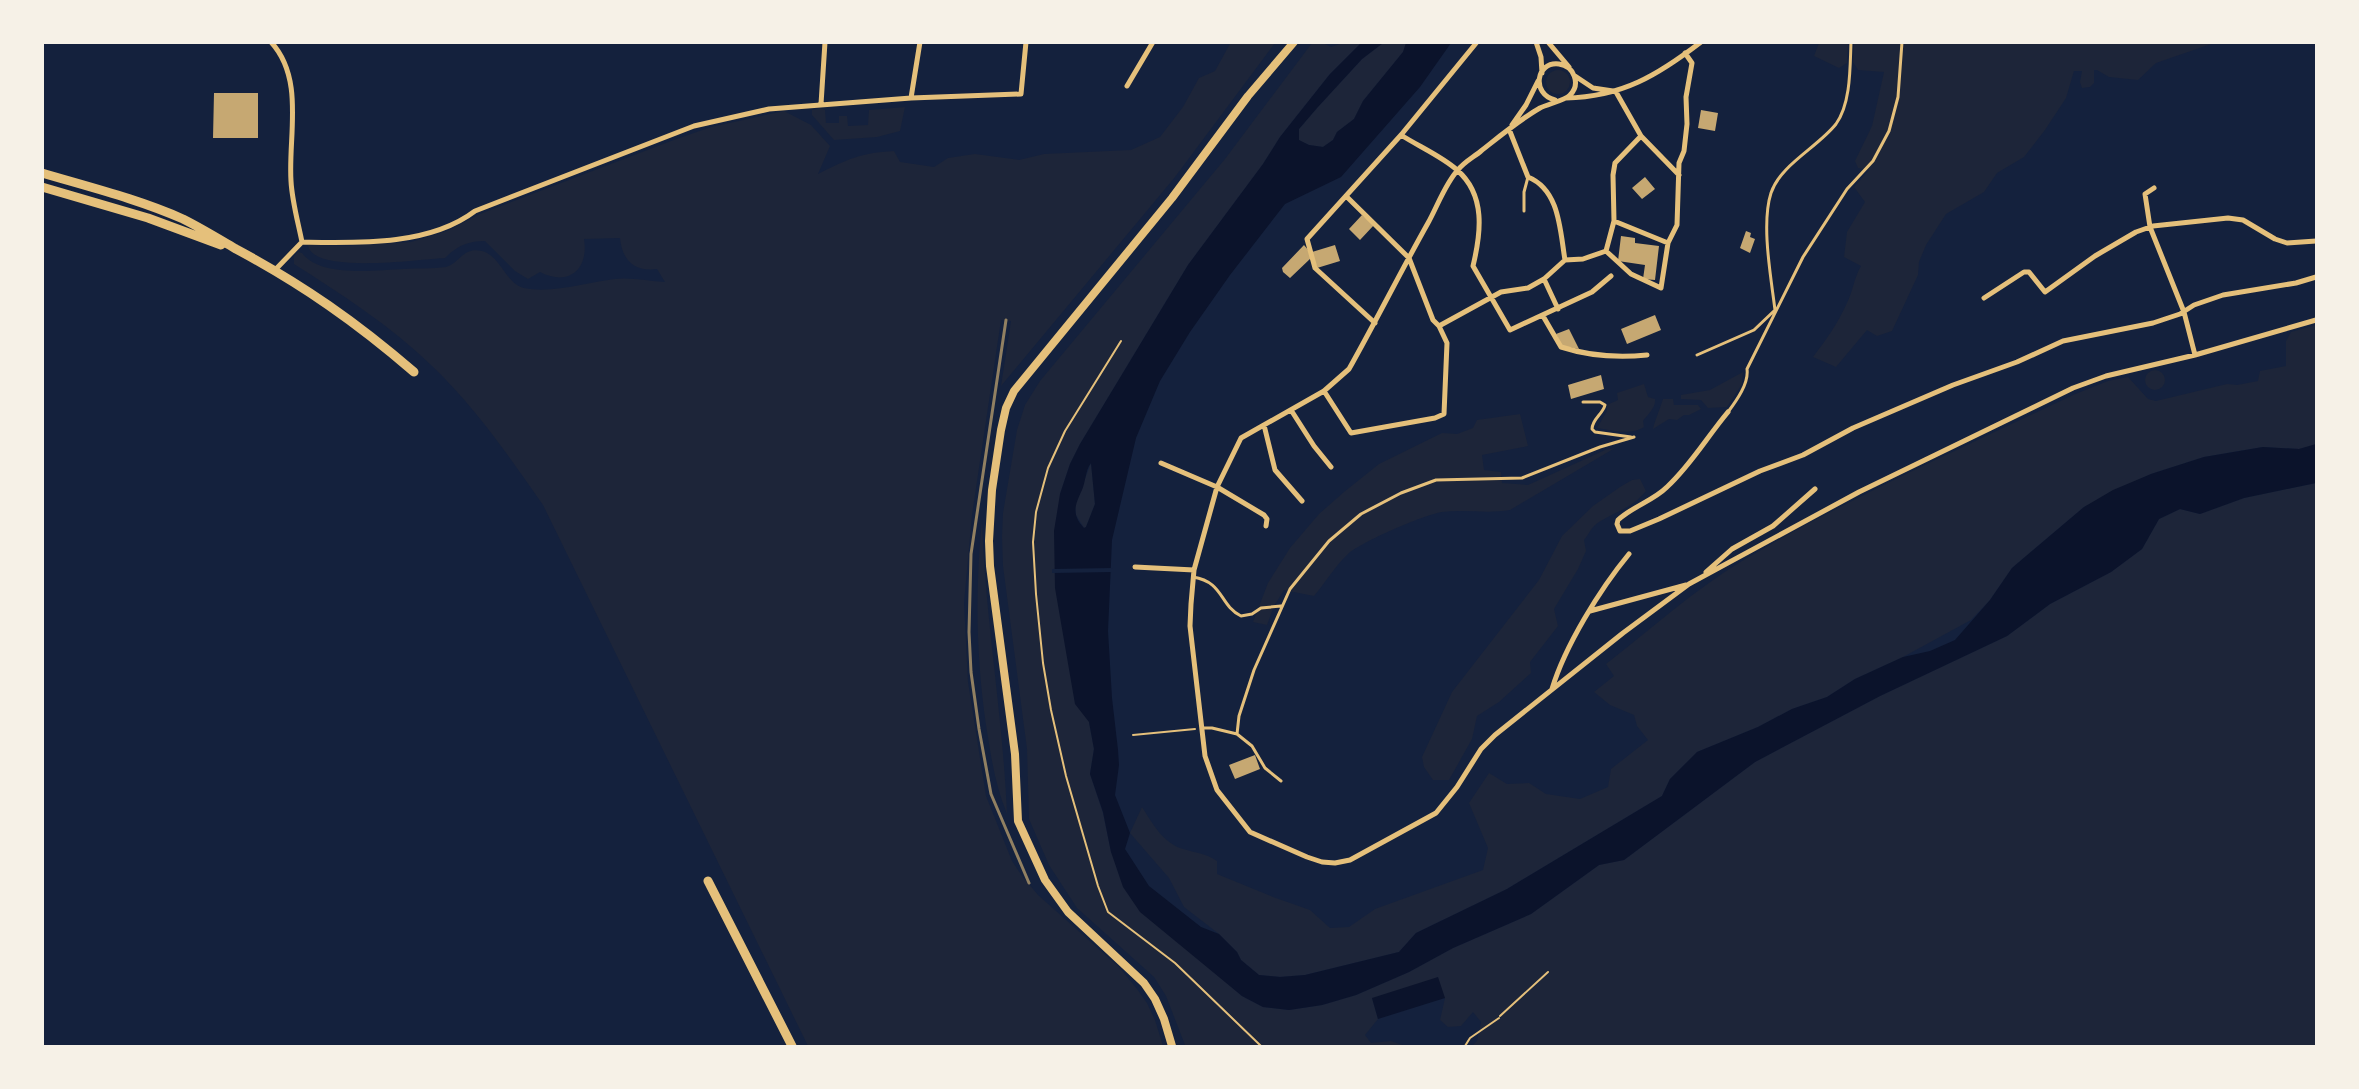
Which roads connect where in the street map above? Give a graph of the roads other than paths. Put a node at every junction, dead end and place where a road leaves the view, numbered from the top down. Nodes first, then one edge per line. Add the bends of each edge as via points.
1 (271, 42) edge
2 (825, 42) edge
3 (920, 42) edge
4 (1026, 42) edge
5 (1152, 42) edge
6 (1294, 42) edge
7 (1477, 42) edge
8 (1536, 42) edge
9 (1548, 42) edge
10 (1701, 42) edge
11 (1851, 42) edge
12 (1902, 42) edge
13 (1685, 53) junction
14 (1570, 69) junction
15 (1541, 75) junction
16 (1575, 76) junction
17 (1127, 86) dead end
18 (1616, 92) junction
19 (911, 98) junction
20 (1566, 98) junction
21 (1555, 100) junction
22 (821, 104) junction
23 (1509, 129) junction
24 (1401, 136) junction
25 (1641, 136) junction
26 (1457, 170) junction
27 (42, 173) edge
28 (1679, 175) junction
29 (1528, 177) junction
30 (2154, 188) dead end
31 (42, 189) edge
32 (1347, 197) junction
33 (1524, 211) dead end
34 (1614, 221) junction
35 (2150, 227) junction
36 (2316, 241) edge
37 (302, 242) junction
38 (1668, 243) junction
39 (1606, 251) junction
40 (250, 256) junction
41 (1409, 258) junction
42 (1565, 260) junction
43 (276, 270) junction
44 (1611, 276) dead end
45 (2316, 277) edge
46 (1544, 279) junction
47 (1492, 298) junction
48 (1984, 298) dead end
49 (1558, 309) junction
50 (1775, 310) junction
51 (2184, 312) junction
52 (1543, 316) junction
53 (2316, 320) edge
54 (1375, 323) junction
55 (1439, 326) junction
56 (1697, 354) dead end
57 (2195, 354) junction
58 (1647, 355) dead end
59 (414, 372) dead end
60 (1324, 391) junction
61 (1582, 402) dead end
62 (1291, 410) junction
63 (1728, 412) joint
64 (1264, 425) junction
65 (1161, 463) dead end
66 (1331, 467) dead end
67 (1217, 487) junction
68 (1815, 489) dead end
69 (1302, 501) dead end
70 (1266, 526) dead end
71 (1629, 554) dead end
72 (1135, 567) dead end
73 (1194, 570) junction
74 (1193, 577) junction
75 (1689, 584) junction
76 (1281, 606) junction
77 (1590, 611) junction
78 (1552, 690) junction
79 (1202, 728) junction
80 (1237, 734) junction
81 (1281, 781) dead end
82 (708, 881) dead end
83 (792, 1046) edge
84 (1172, 1046) edge

1 - 37 street via 288,70 292,93 291,181
2 - 22 street
3 - 19 street
4 - 19 street via 1021,94
5 - 17 street
6 - 84 street via 1014,391 1001,430 992,490 990,566 1015,754 1018,821 1045,880 1068,912 1144,983 1155,999
7 - 24 street
8 - 15 street via 1541,57
9 - 14 street
10 - 13 street
11 - 50 lane via 1845,103 1836,124 1779,178 1771,191 1767,210
12 - 50 lane via 1898,97 1889,131 1873,161 1847,189 1827,219
13 - 18 street via 1654,74
13 - 28 street via 1692,63 1686,97 1687,129
14 - 15 street via 1555,64
14 - 16 street
15 - 21 street via 1539,84 1544,95
15 - 23 street
16 - 18 street via 1593,88
16 - 20 street via 1574,90
18 - 20 street
18 - 25 street
19 - 22 street
20 - 21 street
21 - 23 street
22 - 37 street via 769,109 694,126 475,211 461,222 422,236
23 - 26 street
23 - 29 street
24 - 26 street
24 - 32 street
25 - 28 street
25 - 34 street via 1616,163 1613,175
26 - 41 street
26 - 47 street via 1479,202 1480,239 1473,266
27 - 40 main road via 169,214
28 - 38 street via 1677,225
29 - 33 lane
29 - 42 street via 1537,181 1555,203
30 - 35 street via 2145,194
31 - 40 main road via 148,218
32 - 41 street
32 - 54 street via 1307,239 1315,268
34 - 38 street
34 - 39 street
35 - 36 street via 2228,218 2243,220 2287,243
35 - 48 street via 2095,256 2045,292 2035,277 2024,272
35 - 51 street
37 - 43 street
38 - 39 street via 1661,288 1631,274
39 - 42 street via 1584,259
40 - 43 main road
41 - 54 street
41 - 55 street via 1433,320
42 - 46 street
43 - 59 main road via 339,311
44 - 49 street via 1592,292
45 - 51 street via 2223,294
46 - 47 street via 1528,288 1509,289
46 - 49 street
47 - 52 street via 1510,330
47 - 55 street
49 - 52 street
50 - 56 lane via 1754,330
50 - 63 lane via 1747,368 1748,377
51 - 57 street
51 - 63 street via 2153,323 2063,341 1860,424 1803,455 1760,471 1659,519 1630,531 1620,531 1618,520 1652,500 1672,483
52 - 58 street via 1561,347 1609,357
53 - 57 street
54 - 60 street via 1349,369
55 - 60 street via 1447,343 1444,414 1351,433
57 - 75 street via 2106,376 2072,388 1859,492
60 - 62 street
61 - 76 lane via 1604,404 1592,424 1595,432 1634,437 1522,478 1436,480 1401,493 1361,514 1329,541 1290,589
62 - 64 street
62 - 66 street
64 - 67 street via 1241,438
64 - 69 street via 1275,470
65 - 67 street
67 - 70 street via 1264,514
67 - 73 street
68 - 75 street via 1773,526 1732,549
71 - 77 street via 1612,574
72 - 73 street
73 - 74 street
74 - 76 lane via 1212,584 1233,611 1241,616 1261,608
74 - 79 street via 1190,626
75 - 77 street
75 - 78 street
76 - 80 lane via 1244,697
77 - 78 street via 1562,660
78 - 79 street via 1481,749 1436,814 1350,860 1335,863 1307,857 1250,832 1217,790 1205,756
79 - 80 lane
80 - 81 lane via 1252,746 1265,768
82 - 83 main road

